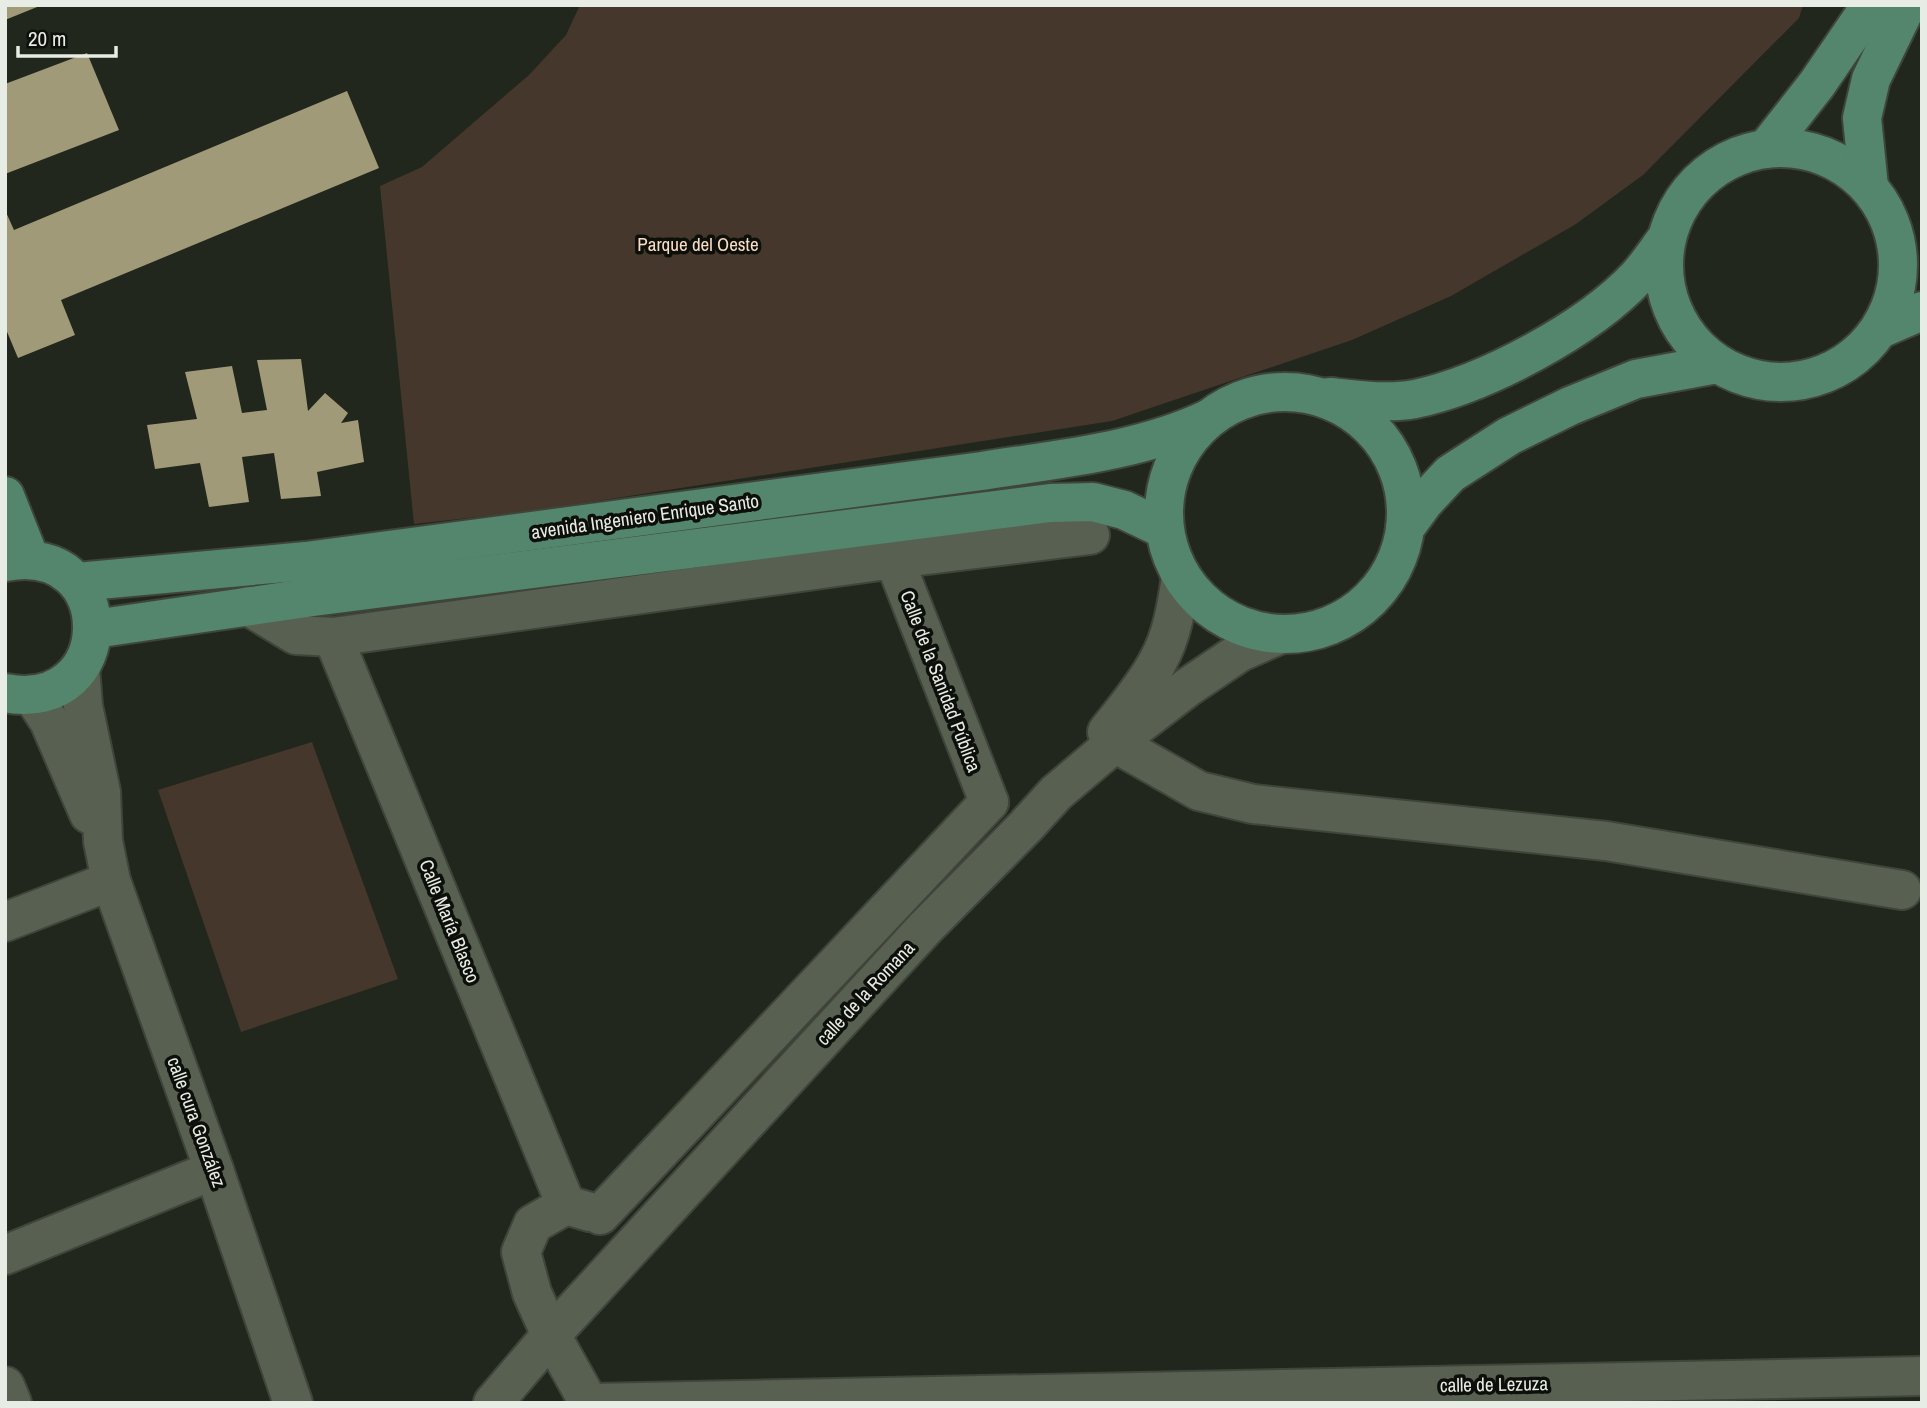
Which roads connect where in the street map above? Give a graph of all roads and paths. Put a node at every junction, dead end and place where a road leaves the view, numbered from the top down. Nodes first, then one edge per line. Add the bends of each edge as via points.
1 (1871, 5) edge
2 (1907, 5) edge
3 (1766, 149) junction
4 (1893, 208) edge
5 (1666, 239) junction
6 (1922, 311) edge
7 (1880, 330) junction
8 (1717, 364) junction
9 (1317, 396) junction
10 (1208, 419) junction
11 (5, 496) edge
12 (1405, 528) junction
13 (1164, 529) junction
14 (1090, 535) dead end
15 (894, 559) junction
16 (18, 560) edge
17 (1181, 577) junction
18 (77, 582) junction
19 (248, 606) junction
20 (94, 629) junction
21 (1281, 634) junction
22 (333, 637) junction
23 (80, 668) junction
24 (19, 694) edge
25 (1115, 743) junction
26 (1056, 793) junction
27 (989, 802) junction
28 (1026, 826) junction
29 (103, 841) junction
30 (111, 881) junction
31 (1902, 890) dead end
32 (5, 922) edge
33 (214, 1170) junction
34 (583, 1210) junction
35 (633, 1246) junction
36 (5, 1255) edge
37 (551, 1335) junction
38 (1922, 1376) edge
39 (5, 1386) edge
40 (1577, 1393) edge
41 (1075, 1398) edge
42 (12, 1403) edge
43 (293, 1403) edge
44 (493, 1403) edge
45 (591, 1403) edge

1 - 3 main road
2 - 4 main road via 1871,79 1862,118
3 - 4 main road via 1804,150 1839,163
3 - 5 main road via 1731,159 1702,179 1680,206
4 - 7 main road via 1899,273 1893,303
5 - 8 main road via 1667,296 1678,323 1695,346
5 - 9 main road via 1638,276 1607,305 1541,348 1472,383 1413,399
6 - 7 main road
7 - 8 main road via 1855,357 1823,375 1787,382 1751,379
8 - 12 main road via 1636,379 1509,436 1450,474
9 - 10 main road via 1278,392 1241,400
9 - 12 main road via 1344,407 1386,446 1406,499
10 - 13 main road via 1187,441 1171,469
10 - 18 main road, avenida Ingeniero Enrique Santo via 1178,433 1083,455 982,471 306,561
11 - 16 main road
12 - 21 main road via 1395,563 1376,592 1349,616 1316,630
13 - 17 main road
13 - 19 main road, avenida Ingeniero Enrique Santo via 1124,510 1093,502 1050,503
14 - 15 street
15 - 22 street
15 - 27 street, Calle de la Sanidad Pública
16 - 18 main road via 48,562
17 - 21 main road via 1200,600 1224,618 1251,630
17 - 26 street via 1176,611 1159,660
18 - 20 main road via 92,612
19 - 20 main road, avenida Ingeniero Enrique Santo
19 - 22 street via 296,635
20 - 23 main road
21 - 25 street, calle de la Romana via 1240,652
22 - 34 street, Calle María Blasco
23 - 24 main road via 47,692
23 - 29 street, calle cura González via 101,792
24 - 29 street, calle cura González via 49,722
25 - 26 street, calle de la Romana
25 - 31 street via 1199,791 1253,804 1606,841
26 - 28 street, calle de la Romana
27 - 28 street
27 - 34 street
28 - 35 street, calle de la Romana via 925,928
29 - 30 street, calle cura González
30 - 32 street
30 - 33 street, calle cura González
33 - 36 street
33 - 43 street, calle cura González
34 - 35 street
34 - 37 street via 533,1224 521,1252 531,1293
35 - 37 street, calle de la Romana
37 - 44 street, calle de la Romana
37 - 45 street
38 - 40 street, calle de Lezuza
39 - 42 street
40 - 41 street, calle de Lezuza
41 - 45 street, calle de Lezuza

